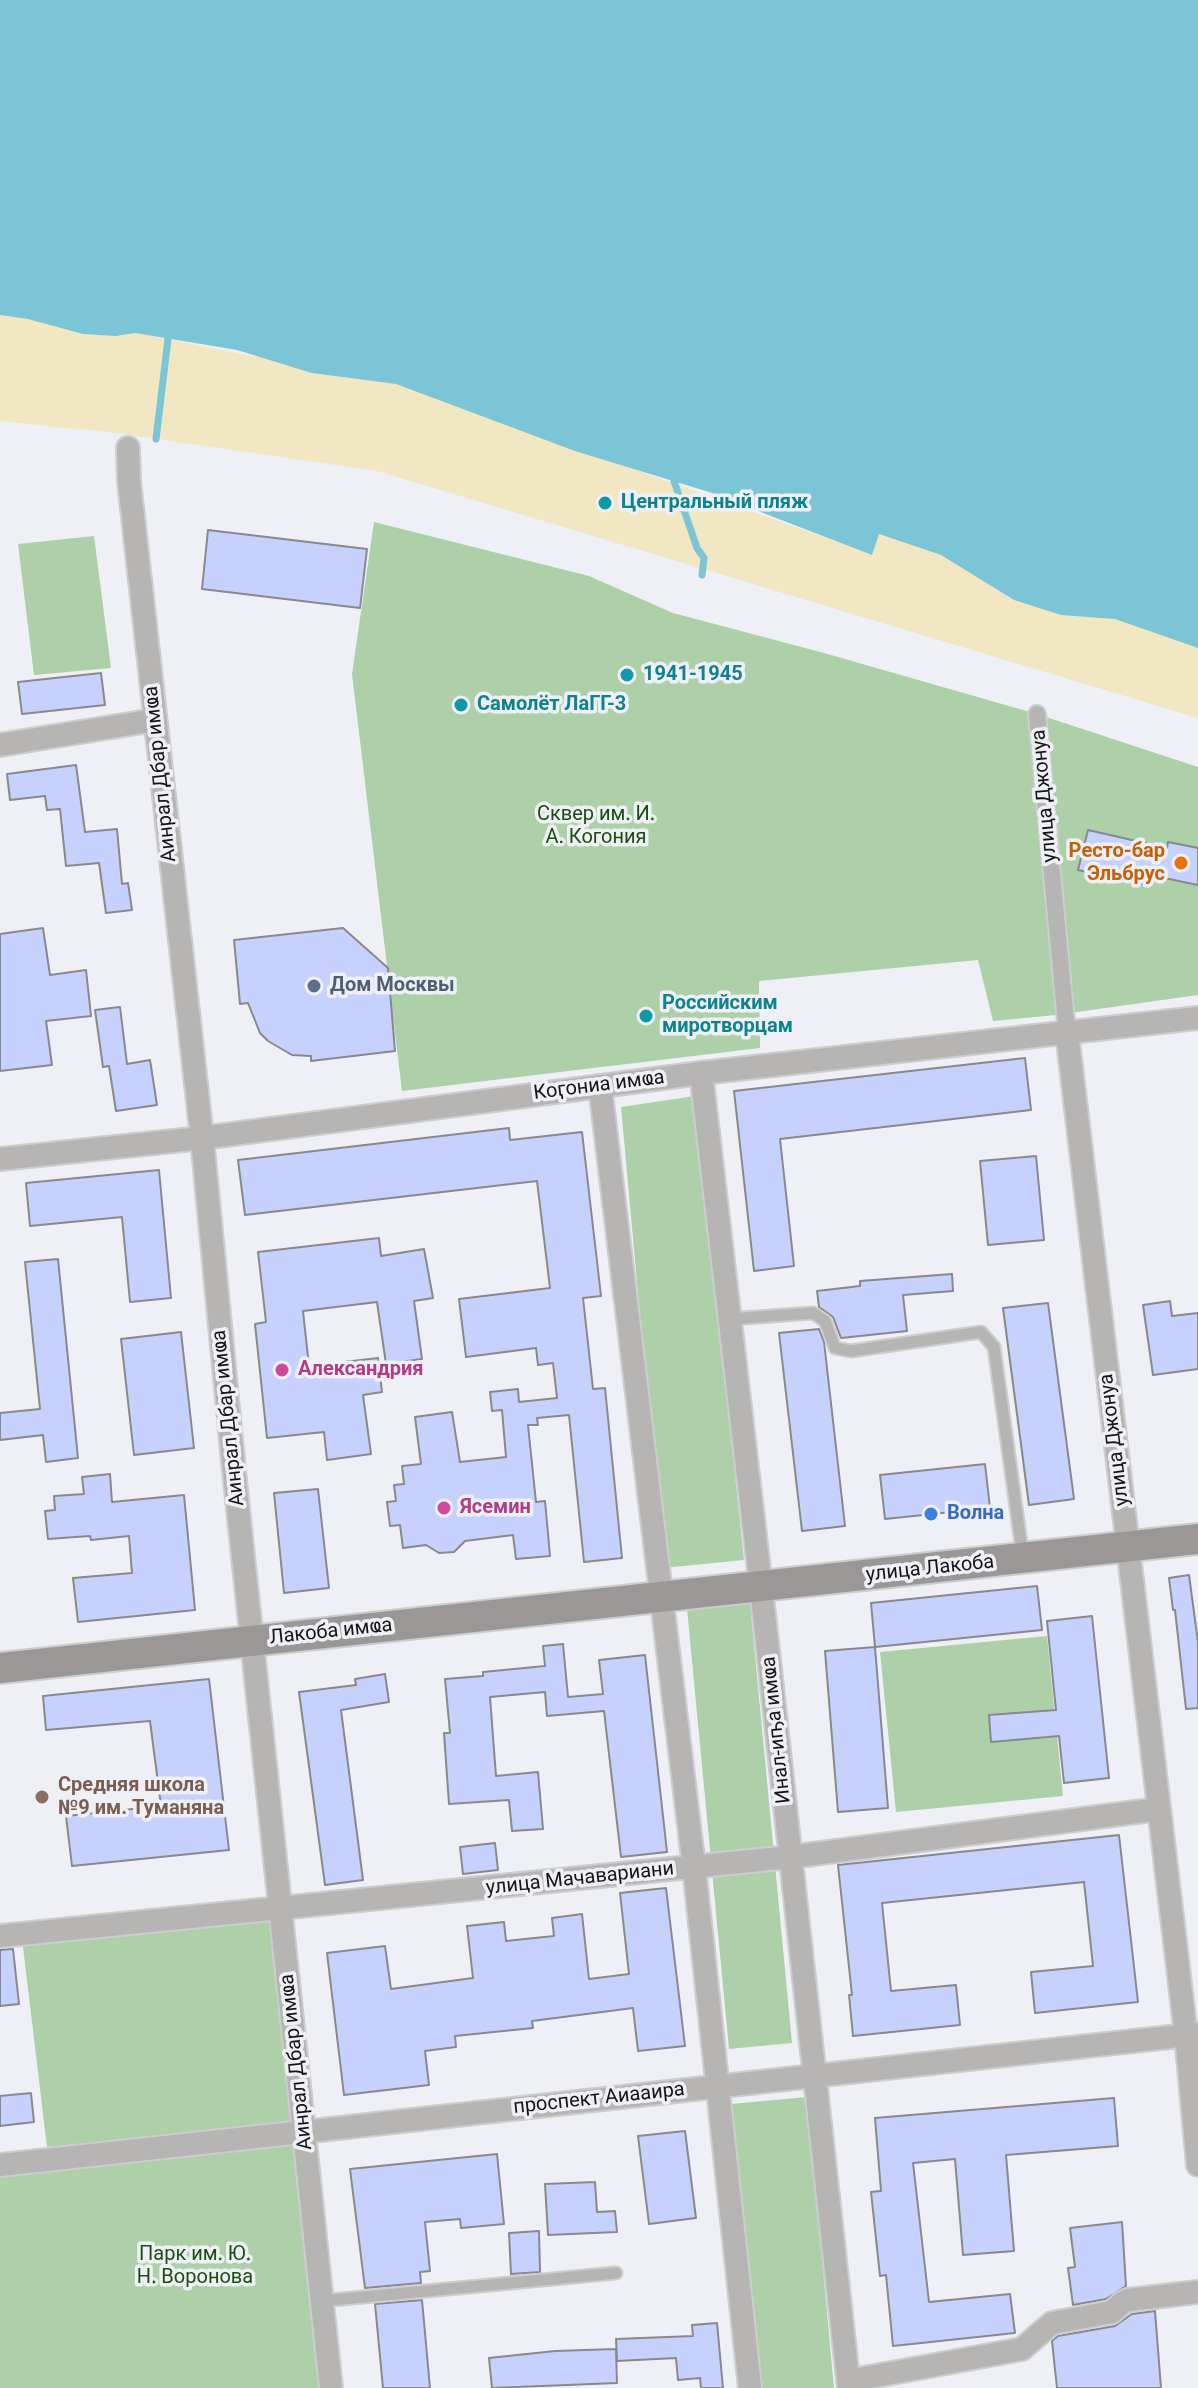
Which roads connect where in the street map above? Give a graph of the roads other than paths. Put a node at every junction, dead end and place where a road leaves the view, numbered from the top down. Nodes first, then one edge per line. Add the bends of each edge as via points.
1 (128, 448) dead end
2 (1037, 714) dead end
3 (155, 720) junction
4 (0, 745) edge
5 (1198, 1018) edge
6 (1067, 1033) junction
7 (701, 1073) junction
8 (600, 1086) junction
9 (202, 1138) junction
10 (0, 1159) edge
11 (730, 1319) junction
12 (1198, 1539) edge
13 (1128, 1547) junction
14 (1023, 1558) junction
15 (761, 1587) junction
16 (662, 1597) junction
17 (253, 1640) junction
18 (0, 1668) edge
19 (1159, 1809) junction
20 (790, 1857) junction
21 (694, 1867) junction
22 (280, 1908) junction
23 (0, 1936) edge
24 (1192, 2034) edge
25 (814, 2075) junction
26 (717, 2085) junction
27 (304, 2131) junction
28 (0, 2165) edge
29 (1198, 2165) edge
30 (616, 2273) dead end
31 (1198, 2292) edge
32 (321, 2301) junction
33 (848, 2385) edge
34 (331, 2388) edge
35 (750, 2388) edge

1 - 3 street, Аинрал Дбар имҩа
2 - 6 street, улица Джонуа
3 - 4 street
3 - 9 street, Аинрал Дбар имҩа
5 - 6 street, Коӷониа имҩа
6 - 7 street, Коӷониа имҩа
6 - 13 street, улица Джонуа
7 - 8 street, Коӷониа имҩа
7 - 11 street, Инал-иҧа имҩа
8 - 9 street, Коӷониа имҩа
8 - 16 street
9 - 10 street, Коӷониа имҩа
9 - 17 street, Аинрал Дбар имҩа
11 - 14 lane via 813,1313 825,1321 835,1348 851,1351 981,1332 994,1347
11 - 15 street, Инал-иҧа имҩа
12 - 13 main road, улица Лакоба
13 - 14 main road, улица Лакоба
13 - 19 street, улица Джонуа
14 - 15 main road, улица Лакоба
15 - 16 main road, улица Лакоба
15 - 20 street, Инал-иҧа имҩа
16 - 17 main road, Лакоба имҩа
16 - 21 street
17 - 18 main road, Лакоба имҩа
17 - 22 street, Аинрал Дбар имҩа
19 - 20 street, улица Мачавариани
19 - 24 street, улица Джонуа
20 - 21 street, улица Мачавариани
20 - 25 street, Инал-иҧа имҩа
21 - 22 street, улица Мачавариани
21 - 26 street
22 - 23 street, улица Мачавариани
22 - 27 street, Аинрал Дбар имҩа
24 - 25 street, проспект Аиааира
24 - 29 street, улица Джонуа
25 - 26 street, проспект Аиааира
25 - 33 street, Инал-иҧа имҩа
26 - 27 street, проспект Аиааира
26 - 35 street
27 - 28 street, проспект Аиааира
27 - 32 street, Аинрал Дбар имҩа
30 - 32 lane
31 - 33 street via 1128,2300 1112,2312 1052,2323 1022,2349
32 - 34 street, Аинрал Дбар имҩа

